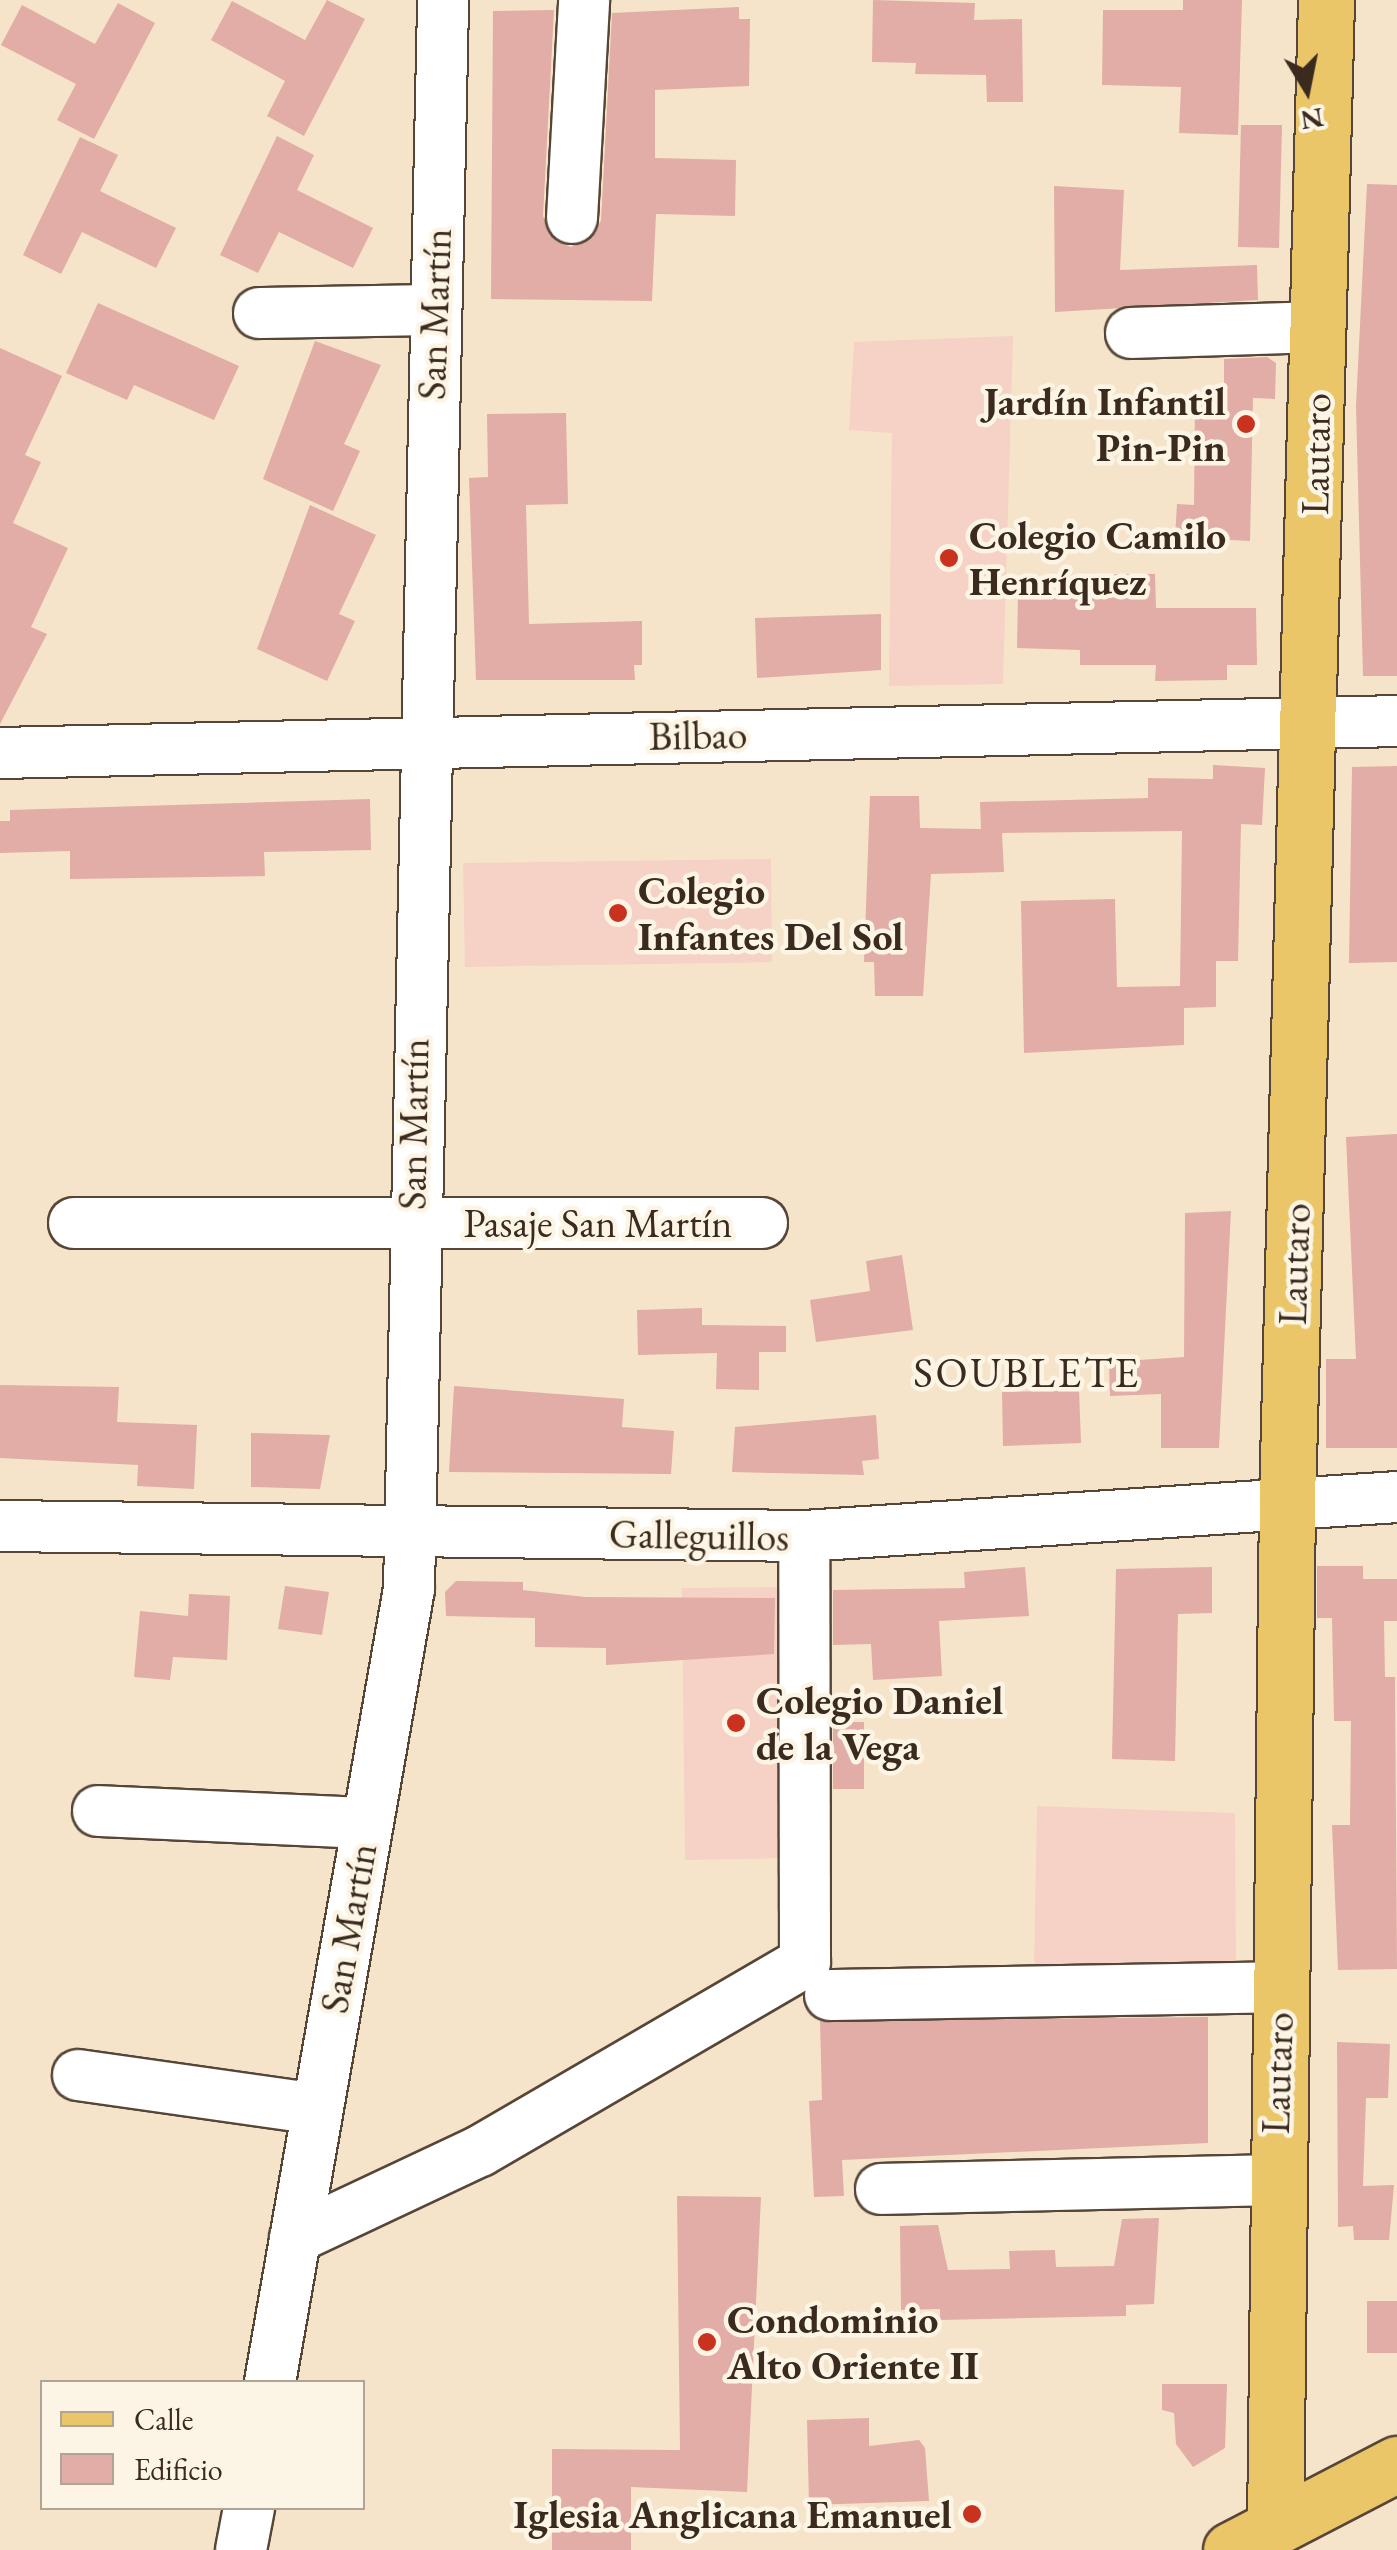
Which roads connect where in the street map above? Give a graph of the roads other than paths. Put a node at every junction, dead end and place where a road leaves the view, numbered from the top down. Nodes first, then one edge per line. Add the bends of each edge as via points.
1 (443, 0) edge
2 (584, 0) edge
3 (1326, 0) edge
4 (572, 218) dead end
5 (434, 310) junction
6 (259, 313) dead end
7 (1318, 327) junction
8 (1131, 333) dead end
9 (1397, 721) edge
10 (1310, 724) junction
11 (423, 742) junction
12 (0, 753) edge
13 (410, 1222) junction
14 (74, 1223) dead end
15 (762, 1224) dead end
16 (1397, 1497) edge
17 (1288, 1500) junction
18 (0, 1526) edge
19 (410, 1532) junction
20 (804, 1536) junction
21 (98, 1811) dead end
22 (367, 1823) junction
23 (1280, 1987) junction
24 (830, 1995) dead end
25 (78, 2075) dead end
26 (316, 2109) junction
27 (1274, 2180) junction
28 (881, 2189) dead end
29 (296, 2238) junction
30 (270, 2380) edge
31 (1397, 2464) edge
32 (249, 2510) edge
33 (1253, 2539) edge
34 (242, 2550) edge

1 - 5 street, San Martín
2 - 4 street
3 - 7 main road, Lautaro
5 - 6 street
5 - 11 street, San Martín
7 - 8 street
7 - 10 main road, Lautaro
9 - 10 street, Bilbao
10 - 11 street, Bilbao
10 - 17 main road, Lautaro
11 - 12 street, Bilbao
11 - 13 street, San Martín
13 - 14 street, Pasaje San Martín
13 - 15 street, Pasaje San Martín
13 - 19 street, San Martín
16 - 17 street, Galleguillos
17 - 20 street, Galleguillos
17 - 23 main road, Lautaro
18 - 19 street, Galleguillos
19 - 20 street, Galleguillos
19 - 22 street, San Martín via 409,1589
20 - 29 street via 805,1962 480,2151
21 - 22 street
22 - 26 street, San Martín
23 - 24 street
23 - 27 main road, Lautaro
25 - 26 street
26 - 29 street, San Martín
27 - 28 street
27 - 33 main road, Lautaro
29 - 30 street, San Martín
31 - 33 main road
32 - 34 street

